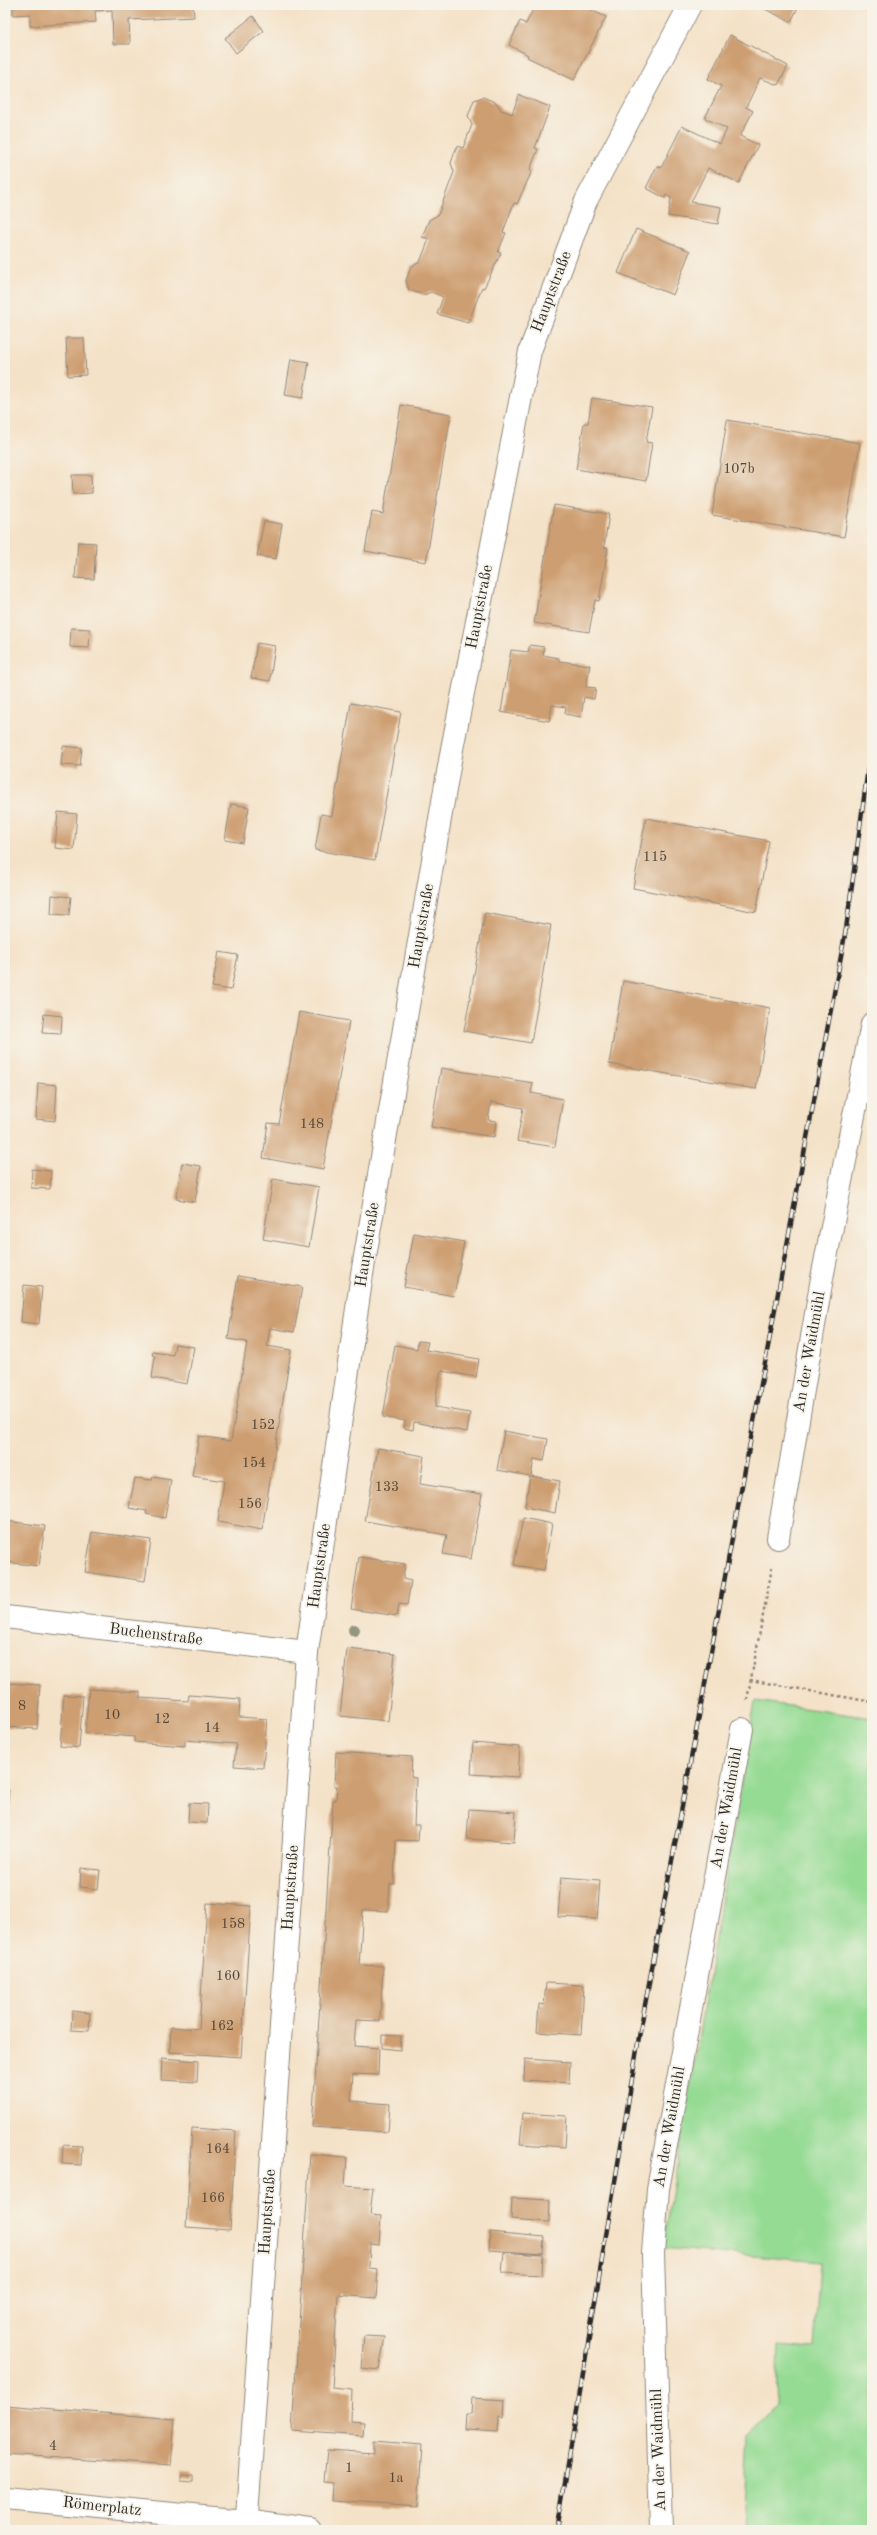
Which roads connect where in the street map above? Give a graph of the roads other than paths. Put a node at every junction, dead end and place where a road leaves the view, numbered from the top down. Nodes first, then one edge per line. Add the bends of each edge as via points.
1 (690, 5) edge
2 (872, 1024) edge
3 (778, 1538) road end
4 (5, 1617) edge
5 (307, 1652) junction
6 (742, 1729) dead end
7 (5, 2498) edge
8 (246, 2526) edge
9 (310, 2530) edge
10 (661, 2530) edge

1 - 5 street, Hauptstraße via 586,201 530,350 451,757 362,1274
2 - 3 street, An der Waidmühl via 822,1278
4 - 5 street, Buchenstraße
5 - 8 street, Hauptstraße
6 - 10 street, An der Waidmühl via 658,2189 653,2253
7 - 8 street, Römerplatz
8 - 9 street, Römerplatz

